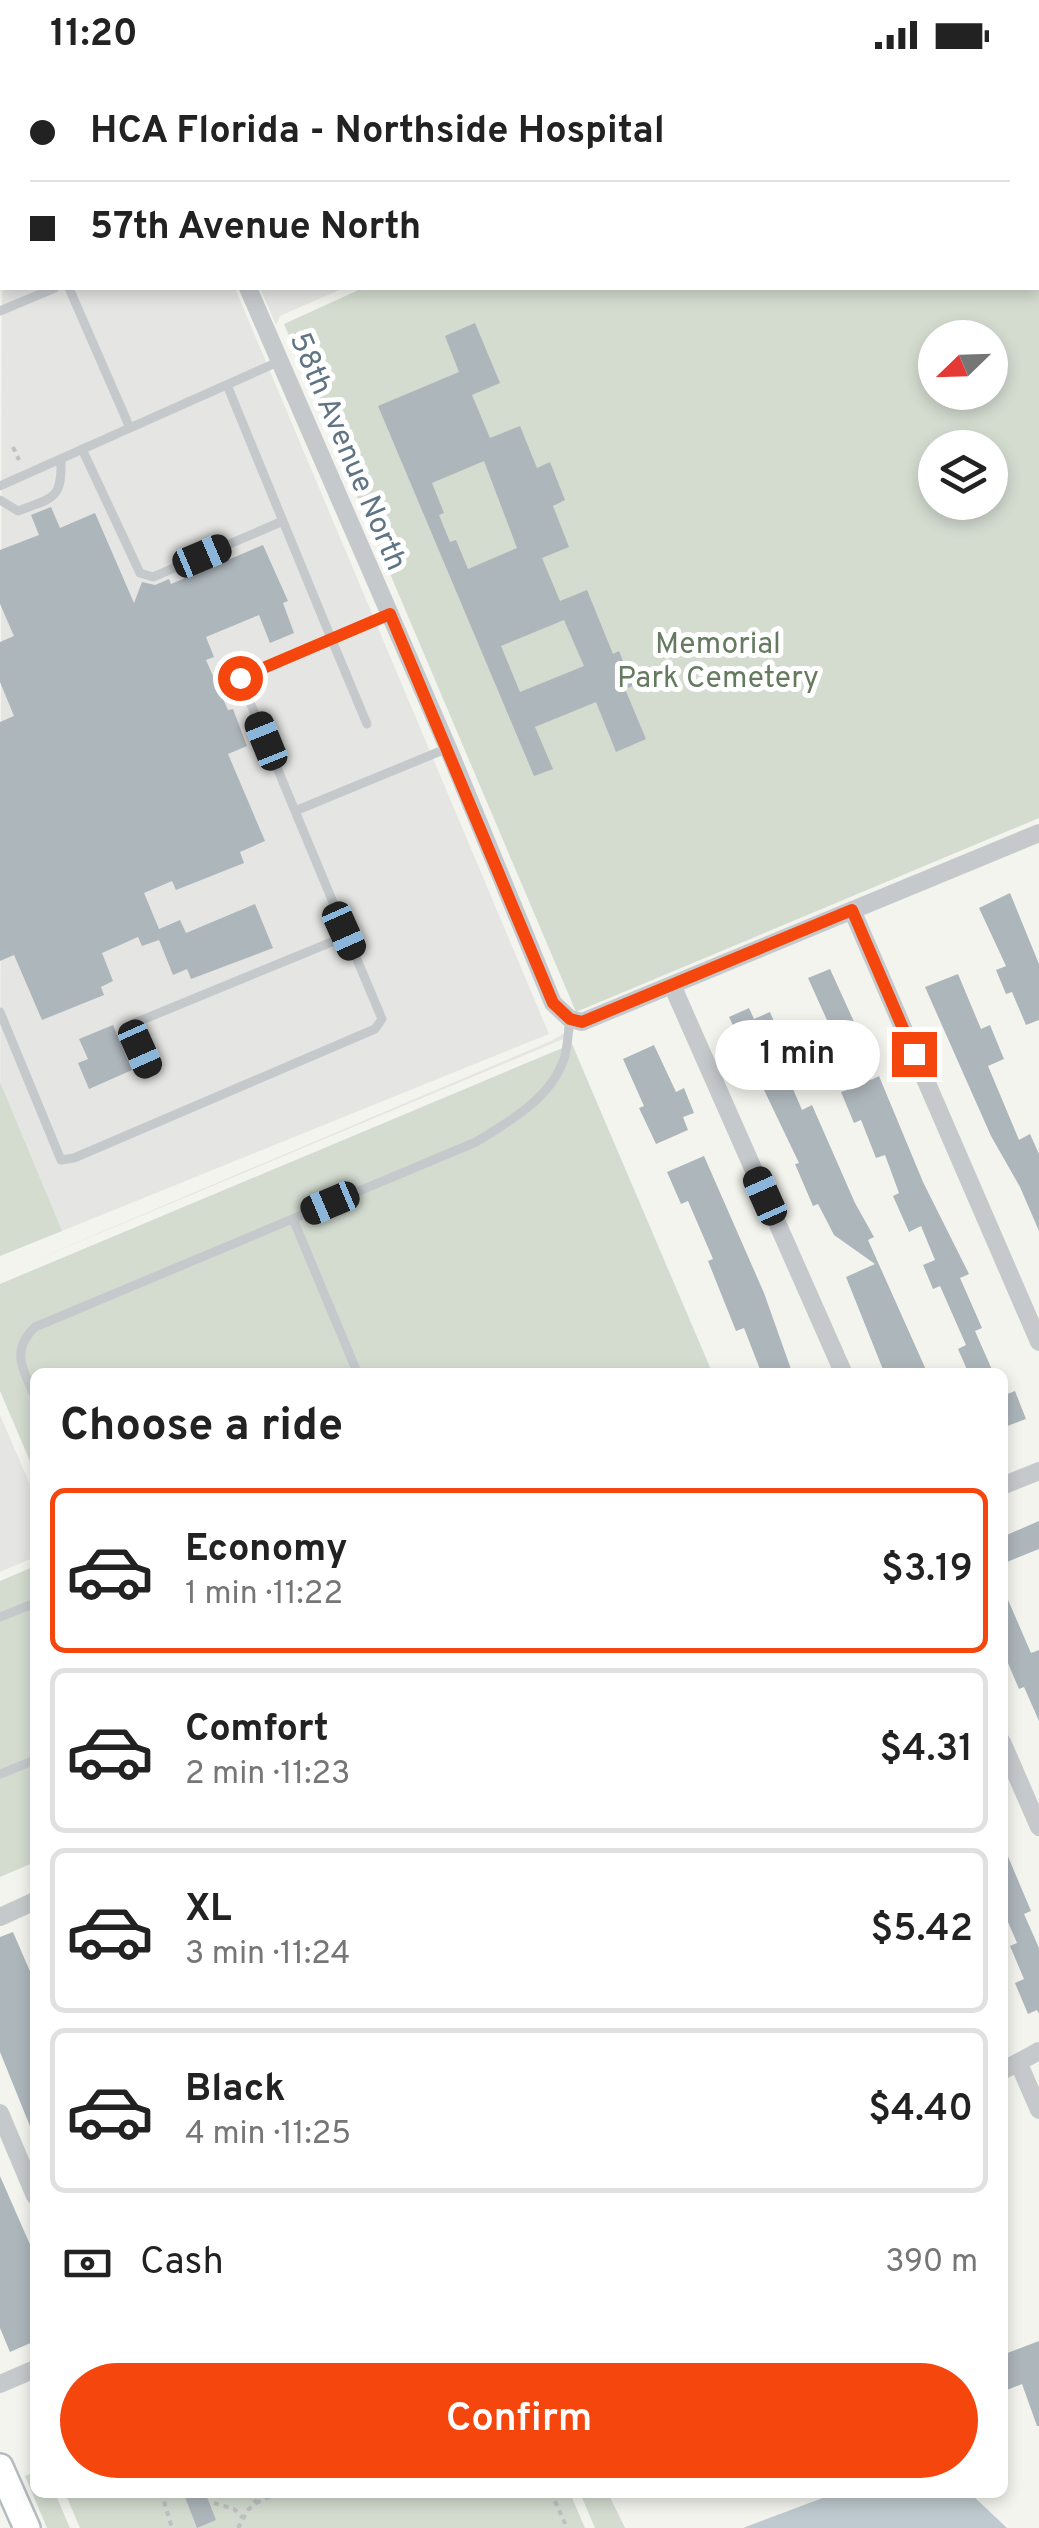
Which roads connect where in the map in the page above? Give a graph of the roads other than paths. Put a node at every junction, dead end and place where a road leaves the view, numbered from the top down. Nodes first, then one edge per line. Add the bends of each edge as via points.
1 (50, 290) edge
2 (70, 290) edge
3 (249, 290) edge
4 (0, 311) edge
5 (280, 361) junction
6 (227, 385) junction
7 (130, 428) junction
8 (82, 449) junction
9 (61, 459) junction
10 (0, 486) edge
11 (0, 500) edge
12 (283, 521) junction
13 (390, 614) junction
14 (331, 638) junction
15 (367, 724) dead end
16 (448, 748) junction
17 (295, 811) junction
18 (1036, 841) edge
19 (852, 910) junction
20 (344, 931) junction
21 (672, 984) junction
22 (0, 1012) edge
23 (570, 1019) junction
24 (150, 1071) dead end
25 (293, 1219) junction
26 (1039, 1342) edge
27 (355, 1368) edge
28 (840, 1368) edge
29 (30, 1382) edge
30 (1039, 1470) edge
31 (1008, 1483) edge
32 (30, 1604) edge
33 (0, 1617) edge
34 (1008, 1756) edge
35 (30, 1762) edge
36 (0, 1774) edge
37 (1039, 1827) edge
38 (30, 1904) edge
39 (0, 1917) edge
40 (1039, 2051) edge
41 (1011, 2068) edge
42 (1039, 2110) edge
43 (0, 2113) edge
44 (30, 2184) edge
45 (30, 2371) edge
46 (0, 2384) edge
47 (3, 2480) edge
48 (27, 2528) edge

1 - 4 lane
2 - 7 lane
3 - 5 street, 58th Avenue North
5 - 6 lane
5 - 13 street, 58th Avenue North
6 - 7 lane
6 - 12 lane
7 - 8 lane
8 - 9 lane
8 - 12 lane via 140,573 153,577
9 - 10 lane
9 - 11 lane via 62,484 51,498 18,511
12 - 14 lane
13 - 14 lane
13 - 16 street, 58th Avenue North
14 - 15 lane
14 - 17 lane via 240,678
16 - 17 lane
16 - 23 street, 58th Avenue North via 553,1003
17 - 20 lane
18 - 19 street
19 - 21 street
19 - 26 street
20 - 22 lane via 382,1020 375,1029 74,1158 61,1160
20 - 24 lane via 340,939 137,1022 131,1028
21 - 23 street via 582,1022
21 - 28 street
23 - 25 lane via 563,1061 539,1098 516,1118 476,1142
25 - 27 lane
25 - 29 lane via 35,1327 19,1350
30 - 31 street
32 - 33 lane
34 - 37 street
35 - 36 lane
38 - 39 street
40 - 41 street
41 - 42 street
43 - 44 street
45 - 46 street
47 - 48 street

